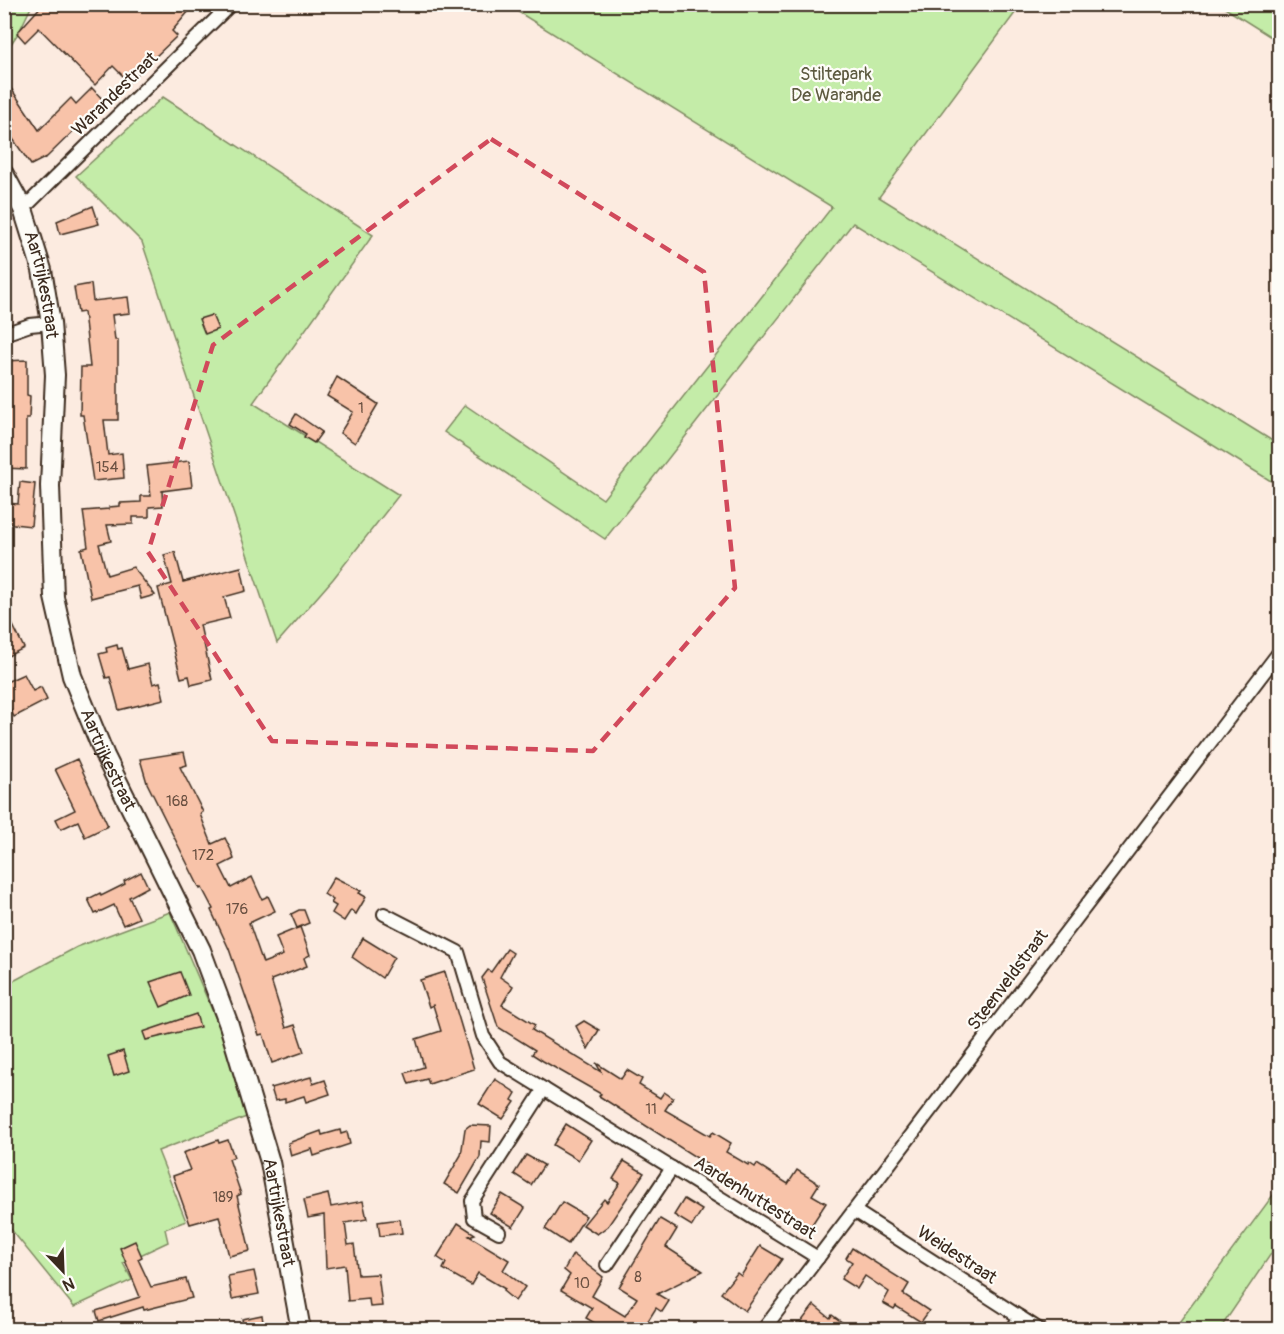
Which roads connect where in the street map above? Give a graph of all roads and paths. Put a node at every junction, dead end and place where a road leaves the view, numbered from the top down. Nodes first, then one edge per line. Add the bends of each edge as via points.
1 (231, 4) edge
2 (4, 174) edge
3 (23, 209) junction
4 (51, 322) junction
5 (4, 334) edge
6 (1280, 651) edge
7 (384, 914) dead end
8 (544, 1089) junction
9 (672, 1168) junction
10 (855, 1211) junction
11 (499, 1232) dead end
12 (818, 1258) junction
13 (607, 1265) dead end
14 (1020, 1317) junction
15 (301, 1329) edge
16 (763, 1329) edge
17 (1012, 1329) edge
18 (1040, 1329) edge

1 - 3 street, Warandestraat
2 - 3 street, Aartrijkestraat
3 - 4 street, Aartrijkestraat via 42,270
4 - 5 street
4 - 15 street, Aartrijkestraat via 55,375 50,486 54,597 72,676 105,756 201,950 229,1024 270,1162
6 - 10 street, Steenveldstraat
7 - 8 street, Aardenhuttestraat via 458,952 483,1036 500,1062
8 - 9 street, Aardenhuttestraat
8 - 11 street via 472,1201 474,1218
9 - 12 street, Aardenhuttestraat
9 - 13 street, Aardenhuttestraat
10 - 12 street, Steenveldstraat
10 - 14 street, Weidestraat
12 - 16 street, Steenveldstraat
14 - 17 street
14 - 18 street, Weidestraat

